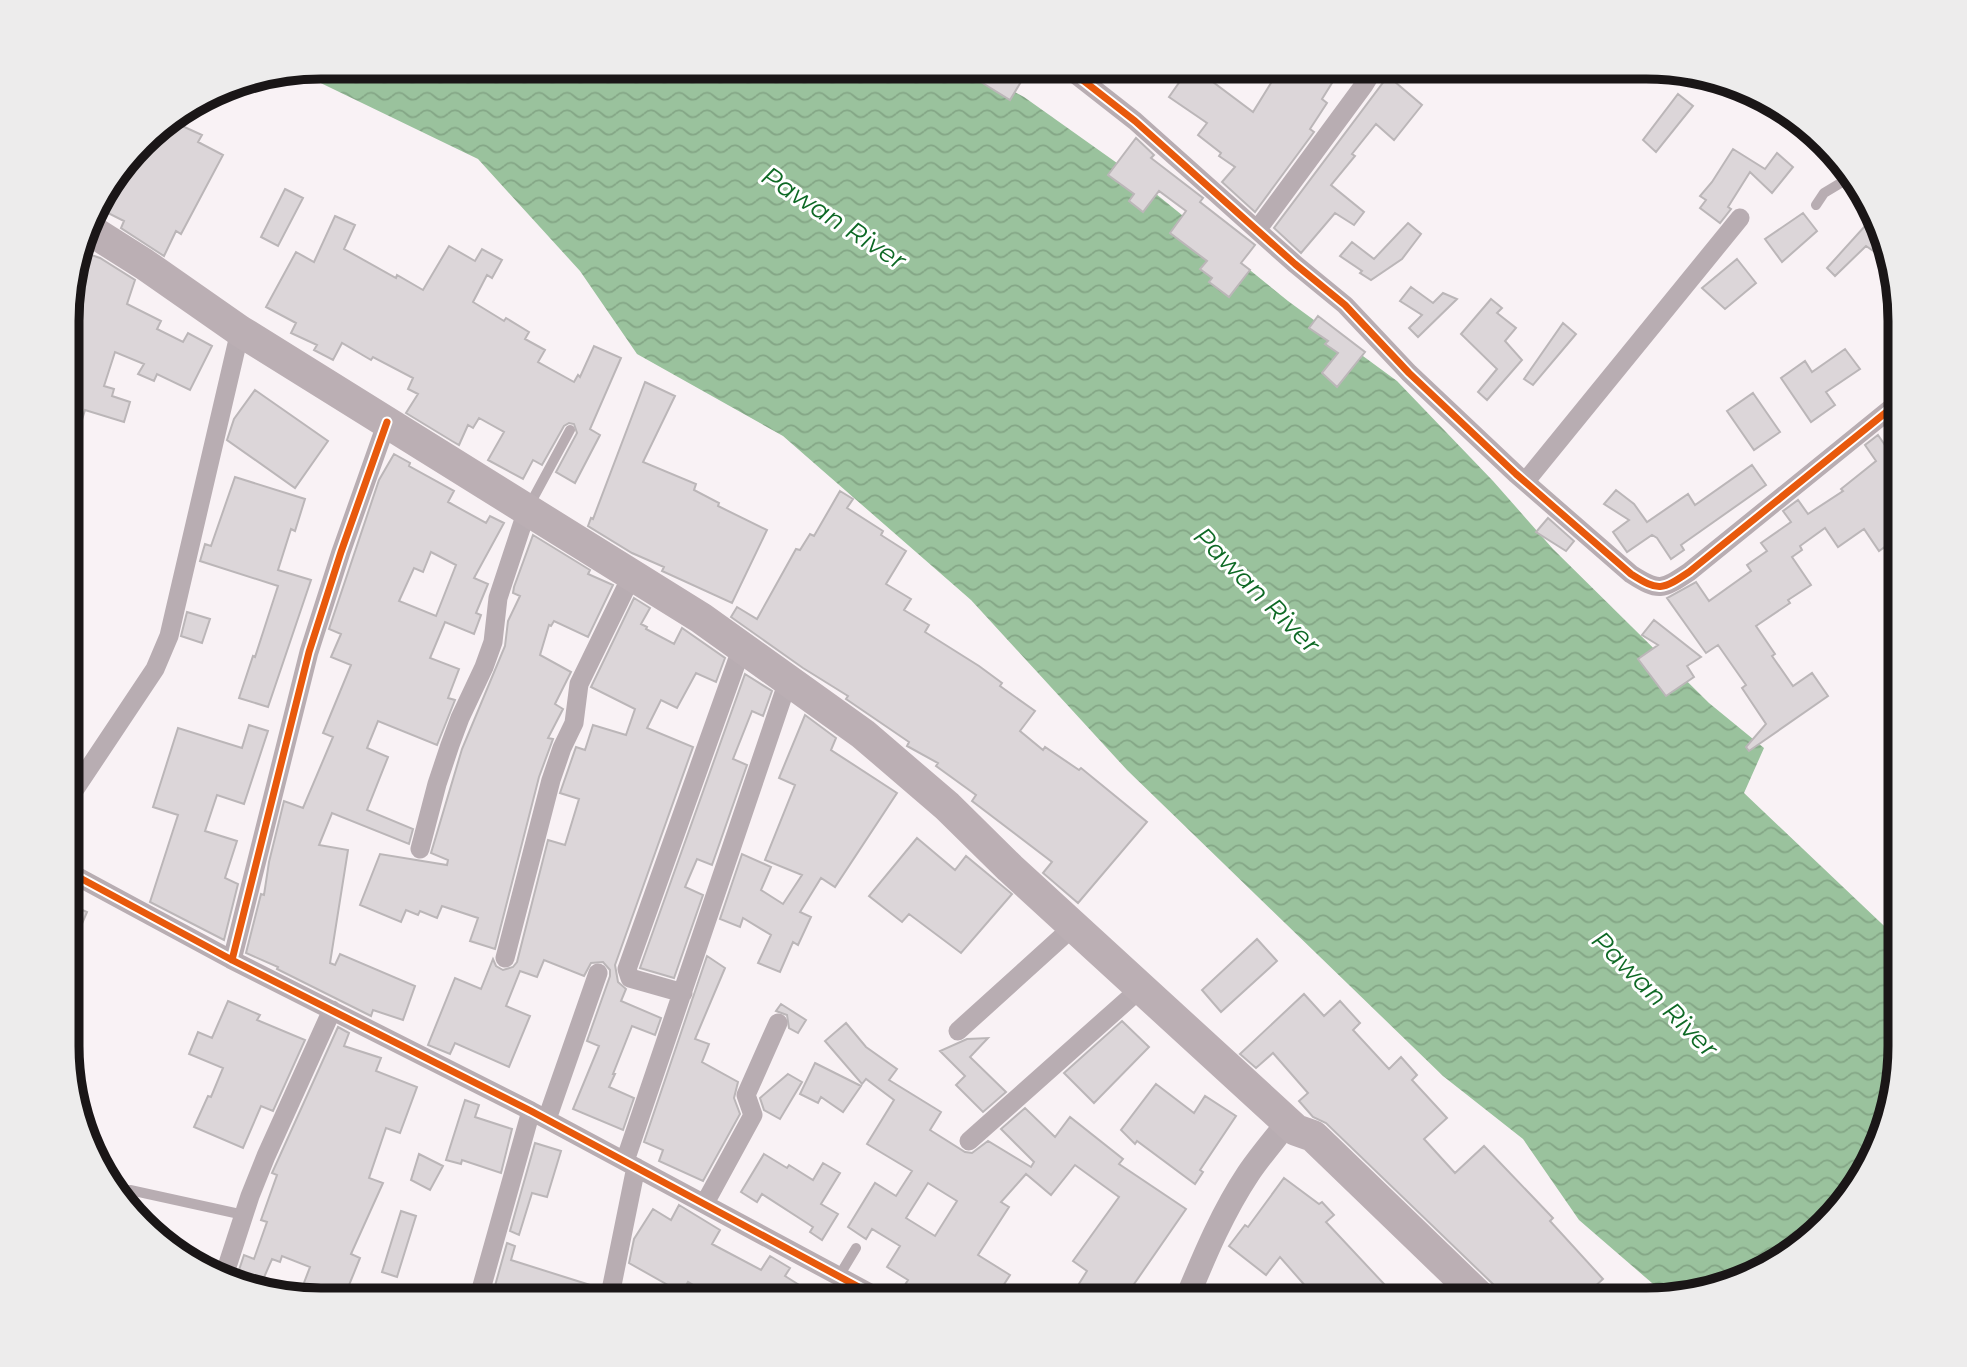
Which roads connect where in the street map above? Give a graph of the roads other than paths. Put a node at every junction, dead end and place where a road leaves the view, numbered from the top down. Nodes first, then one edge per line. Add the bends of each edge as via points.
1 (1085, 79) edge
2 (1368, 79) edge
3 (1844, 181) edge
4 (1816, 205) dead end
5 (1740, 218) dead end
6 (1257, 230) junction
7 (96, 234) edge
8 (240, 331) junction
9 (1888, 411) edge
10 (387, 422) junction
11 (570, 430) dead end
12 (1525, 482) junction
13 (527, 510) junction
14 (632, 575) junction
15 (741, 647) junction
16 (788, 681) junction
17 (79, 783) edge
18 (420, 849) dead end
19 (79, 877) edge
20 (1074, 926) junction
21 (505, 958) dead end
22 (232, 960) junction
23 (598, 973) dead end
24 (1141, 988) junction
25 (683, 993) junction
26 (332, 1010) junction
27 (778, 1023) dead end
28 (958, 1031) dead end
29 (539, 1115) junction
30 (1300, 1134) junction
31 (969, 1141) dead end
32 (631, 1164) junction
33 (126, 1190) edge
34 (705, 1203) junction
35 (244, 1215) junction
36 (1394, 1226) junction
37 (856, 1248) dead end
38 (227, 1268) edge
39 (839, 1276) junction
40 (482, 1288) edge
41 (611, 1288) edge
42 (861, 1288) edge
43 (1191, 1288) edge
44 (1445, 1288) edge
45 (1469, 1288) edge

1 - 6 street
2 - 6 street
3 - 4 lane via 1824,193
5 - 12 street
6 - 12 street via 1352,312 1409,373
7 - 8 main road
8 - 10 main road
8 - 17 street via 163,653
9 - 12 street via 1689,572 1659,589 1631,574
10 - 13 main road
10 - 22 street via 309,652
11 - 13 lane
13 - 14 main road
13 - 18 street via 498,598 493,642 460,718
14 - 15 main road
14 - 21 street via 579,684 574,723 551,780
15 - 16 main road
15 - 25 street via 627,969 630,978
16 - 20 main road via 863,734
16 - 25 street
19 - 22 street
20 - 24 main road
20 - 28 street
22 - 26 street
23 - 29 street
24 - 30 main road
24 - 31 street
25 - 32 street
26 - 29 street
26 - 35 street via 283,1115
27 - 34 street via 746,1095 753,1115
29 - 32 street
29 - 40 street
30 - 36 main road
30 - 43 street via 1248,1174
32 - 34 street
32 - 41 street
33 - 35 lane
34 - 39 street
35 - 38 street
36 - 44 main road
36 - 45 main road
37 - 39 lane
39 - 42 street

